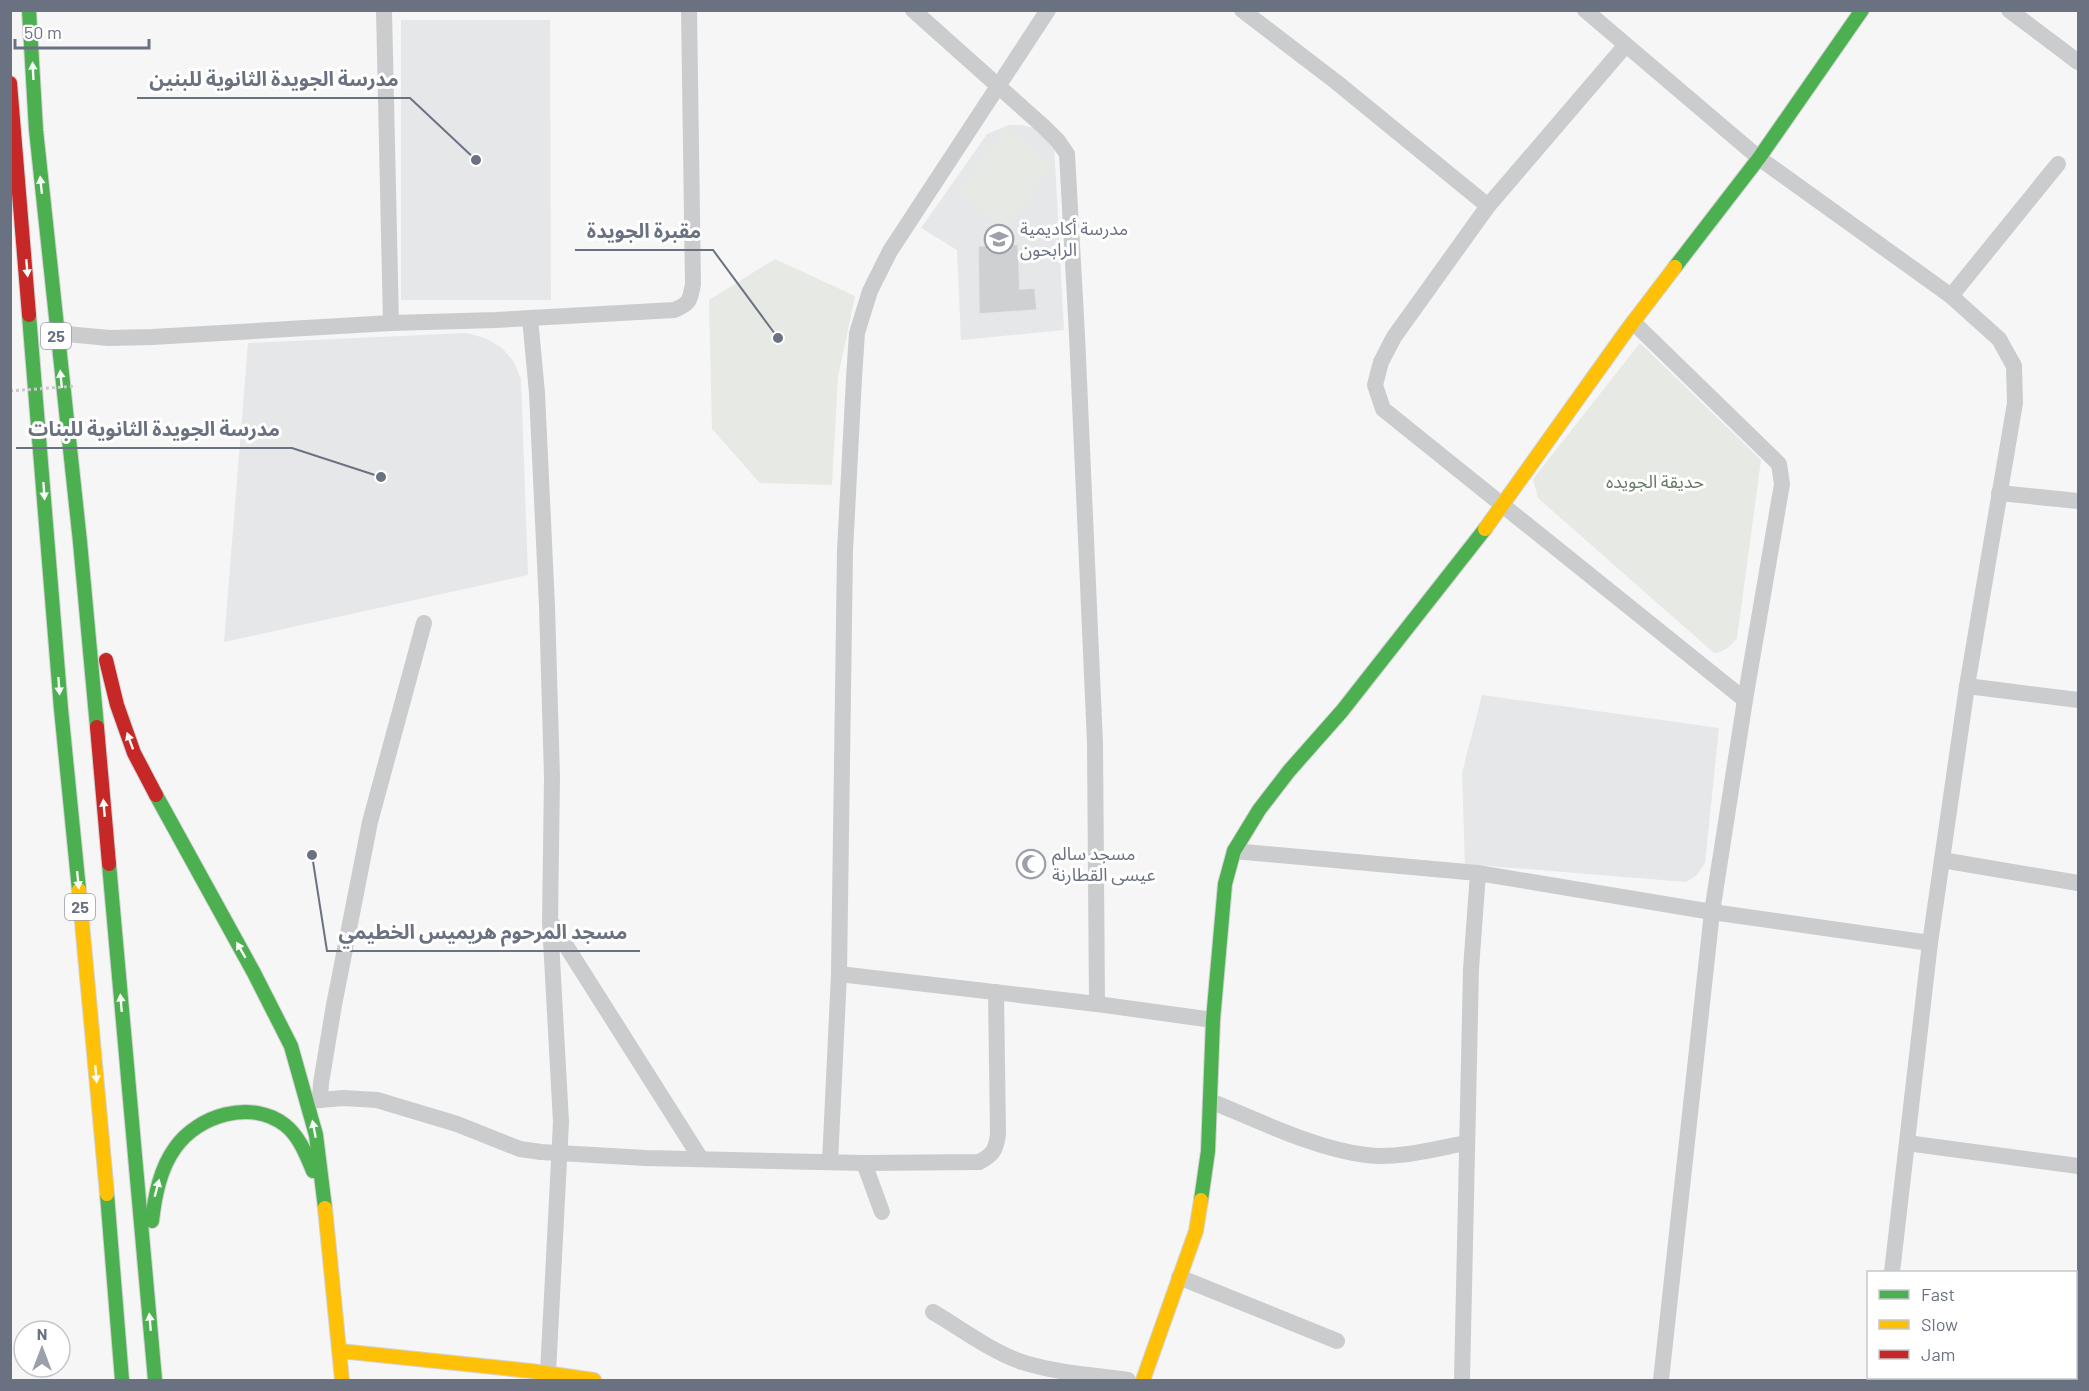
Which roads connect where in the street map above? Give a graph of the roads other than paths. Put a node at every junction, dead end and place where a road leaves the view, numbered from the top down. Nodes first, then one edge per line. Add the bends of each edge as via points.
1 (29, 10) edge
2 (384, 10) edge
3 (690, 10) edge
4 (913, 10) edge
5 (1048, 10) edge
6 (1242, 10) edge
7 (1585, 10) edge
8 (1862, 10) edge
9 (2009, 10) edge
10 (1625, 46) junction
11 (2079, 62) edge
12 (10, 83) edge
13 (997, 86) junction
14 (17, 147) junction
15 (1759, 158) junction
16 (2058, 164) dead end
17 (10, 175) edge
18 (1488, 206) junction
19 (1951, 296) junction
20 (530, 318) junction
21 (391, 322) junction
22 (1633, 322) junction
23 (56, 333) junction
24 (1999, 493) junction
25 (2079, 501) edge
26 (1504, 505) junction
27 (80, 542) junction
28 (424, 623) dead end
29 (1967, 686) junction
30 (1745, 700) junction
31 (2079, 700) edge
32 (1234, 851) junction
33 (1942, 860) junction
34 (1478, 873) junction
35 (2079, 883) edge
36 (1712, 912) junction
37 (550, 922) junction
38 (1930, 943) junction
39 (839, 974) junction
40 (996, 992) junction
41 (1097, 1004) junction
42 (1212, 1020) junction
43 (314, 1101) junction
44 (1210, 1101) junction
45 (1466, 1143) junction
46 (1907, 1143) junction
47 (561, 1154) junction
48 (701, 1159) junction
49 (830, 1162) junction
50 (864, 1163) junction
51 (2079, 1166) edge
52 (325, 1208) junction
53 (882, 1212) dead end
54 (146, 1266) junction
55 (1892, 1271) edge
56 (1179, 1277) junction
57 (933, 1312) dead end
58 (1338, 1341) dead end
59 (340, 1351) junction
60 (548, 1373) junction
61 (571, 1378) edge
62 (122, 1380) edge
63 (155, 1380) edge
64 (342, 1380) edge
65 (594, 1380) edge
66 (1128, 1380) edge
67 (1143, 1380) edge
68 (1462, 1380) edge
69 (1661, 1380) edge

23 -> 1 main road, 25 via 36,130
2 - 21 street
3 - 20 street via 690,299 674,310
4 - 13 street
5 - 13 street
6 - 18 street
7 - 10 street
8 - 15 main road
9 - 11 street
10 - 15 street
10 - 18 street
12 - 14 main road, 25
13 - 39 street via 890,251 870,291 857,333 845,551
13 - 41 street via 1058,141 1067,154 1070,175 1095,743
14 - 17 main road
14 -> 62 main road, 25 via 61,709
15 - 19 street
15 - 22 main road
16 - 19 street
18 - 26 street via 1394,337 1375,385 1383,409
19 - 24 street via 1999,339 2014,366 2015,403
20 - 21 street
20 - 37 street via 547,606 552,777
21 - 23 street via 152,337
22 - 26 main road
22 - 30 street via 1779,464 1782,484
27 -> 23 main road, 25
24 - 25 street
24 - 29 street
26 - 30 street
26 - 32 main road via 1342,711 1289,771
43 -> 27 main road via 278,1017 134,753 117,705
54 -> 27 main road, 25
28 - 43 street via 370,822 321,1083
29 - 31 street
29 - 33 street
30 - 36 street
32 - 34 street
32 - 42 main road via 1225,884
33 - 35 street
33 - 38 street
34 - 36 street
34 - 45 street
36 - 38 street
36 - 69 street
37 - 47 street
37 - 48 street
38 - 46 street
39 - 40 street
39 - 49 street
40 - 41 street
40 - 50 street via 998,1134 991,1156 979,1162
41 - 42 street
42 - 44 main road
43 - 47 street via 377,1100 457,1124 520,1149
52 -> 43 main road
44 - 45 street via 1324,1146 1368,1155
44 - 56 main road via 1208,1151 1196,1231
45 - 68 street
46 - 51 street
46 - 55 street
47 - 48 street
47 - 60 street
48 - 49 street
49 - 50 street
50 - 53 street
54 -> 52 main road via 161,1176 183,1138 213,1118 251,1112 282,1123 304,1151
52 - 59 main road
63 -> 54 main road, 25
56 - 58 street
56 - 67 main road
57 - 66 street via 1021,1362
59 - 60 main road
59 - 64 main road
60 - 61 main road
61 - 65 main road

